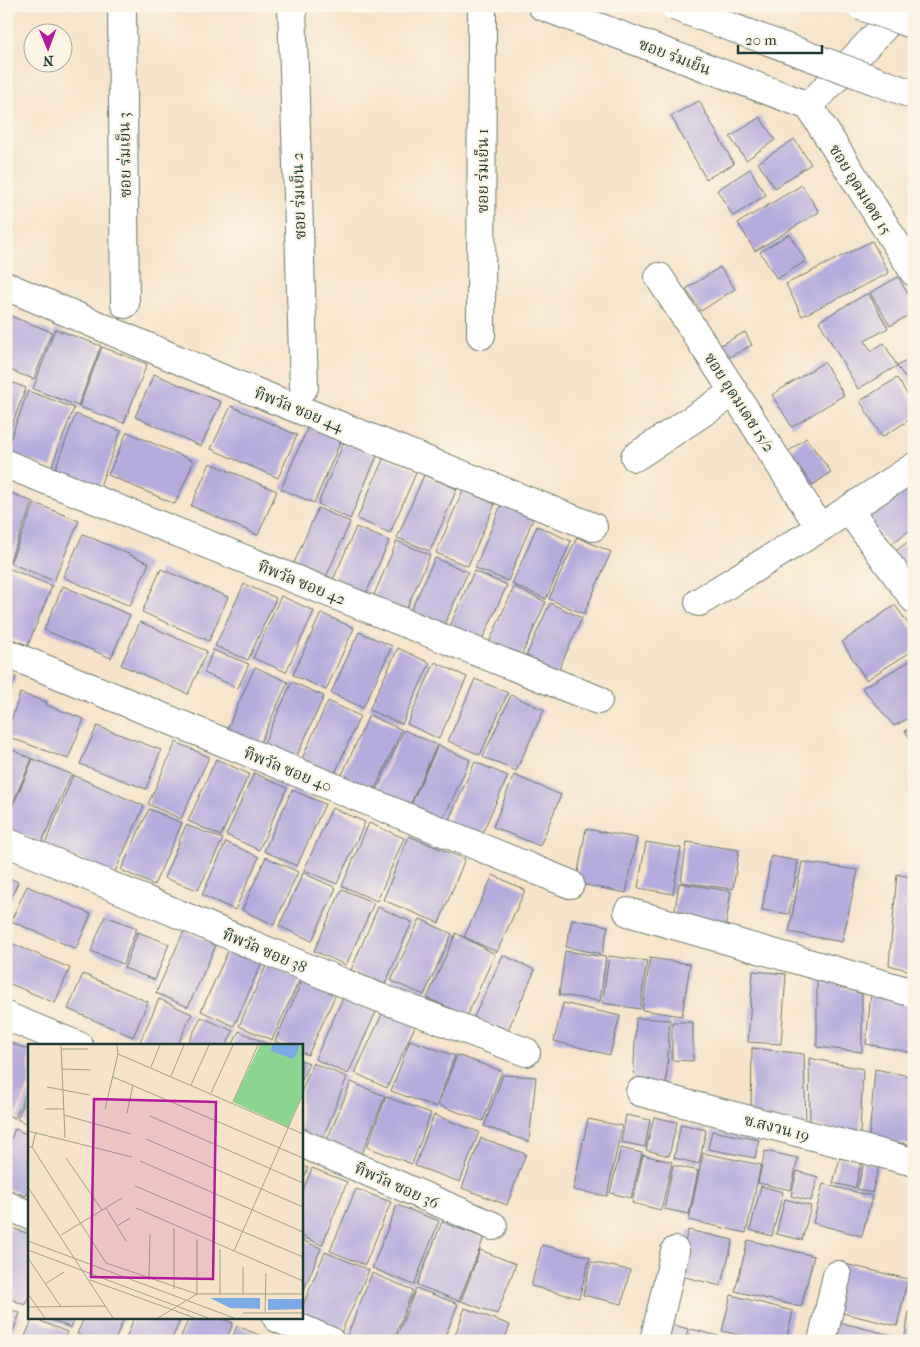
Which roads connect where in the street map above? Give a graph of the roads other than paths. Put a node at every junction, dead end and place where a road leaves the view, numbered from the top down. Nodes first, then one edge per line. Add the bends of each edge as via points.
1 (122, 6) edge
2 (292, 6) edge
3 (482, 6) edge
4 (542, 6) edge
5 (674, 6) edge
6 (862, 6) edge
7 (904, 6) edge
8 (914, 25) edge
9 (914, 95) edge
10 (809, 106) junction
11 (914, 272) edge
12 (659, 277) dead end
13 (6, 286) edge
14 (126, 304) dead end
15 (481, 335) dead end
16 (304, 387) dead end
17 (734, 392) junction
18 (635, 456) dead end
19 (6, 464) edge
20 (914, 467) edge
21 (849, 510) junction
22 (593, 527) dead end
23 (820, 528) junction
24 (914, 599) edge
25 (699, 602) dead end
26 (6, 653) edge
27 (598, 700) dead end
28 (6, 842) edge
29 (570, 884) dead end
30 (628, 912) dead end
31 (914, 992) edge
32 (6, 1016) edge
33 (74, 1044) edge
34 (526, 1052) dead end
35 (640, 1092) dead end
36 (302, 1143) edge
37 (914, 1162) edge
38 (6, 1205) edge
39 (28, 1214) edge
40 (493, 1226) dead end
41 (675, 1250) dead end
42 (837, 1275) dead end
43 (282, 1320) edge
44 (330, 1341) edge
45 (654, 1341) edge
46 (822, 1341) edge

1 - 14 main road, ซอย ร่มเย็น 3
2 - 16 main road, ซอย ร่มเย็น 2
3 - 15 main road, ซอย ร่มเย็น 1
4 - 10 main road, ซอย ร่มเย็น
5 - 9 main road, bridge
6 - 8 main road, bridge
7 - 10 main road
10 - 11 main road, ซอย อุดมเดช 15
12 - 17 main road, ซอย อุดมเดช 15/2
13 - 22 main road, ทิพวัล ซอย 44 via 223,379
17 - 18 main road
17 - 23 main road, ซอย อุดมเดช 15/2
19 - 27 main road, ทิพวัล ซอย 42
20 - 21 main road
21 - 23 main road
21 - 24 main road
23 - 25 main road
26 - 29 main road, ทิพวัล ซอย 40
28 - 34 main road, ทิพวัล ซอย 38 via 375,996
30 - 31 main road
32 - 33 main road
35 - 37 main road, ซ.สงวน 19
36 - 40 main road, ทิพวัล ซอย 36
38 - 39 main road
41 - 45 main road
42 - 46 main road
43 - 44 main road

